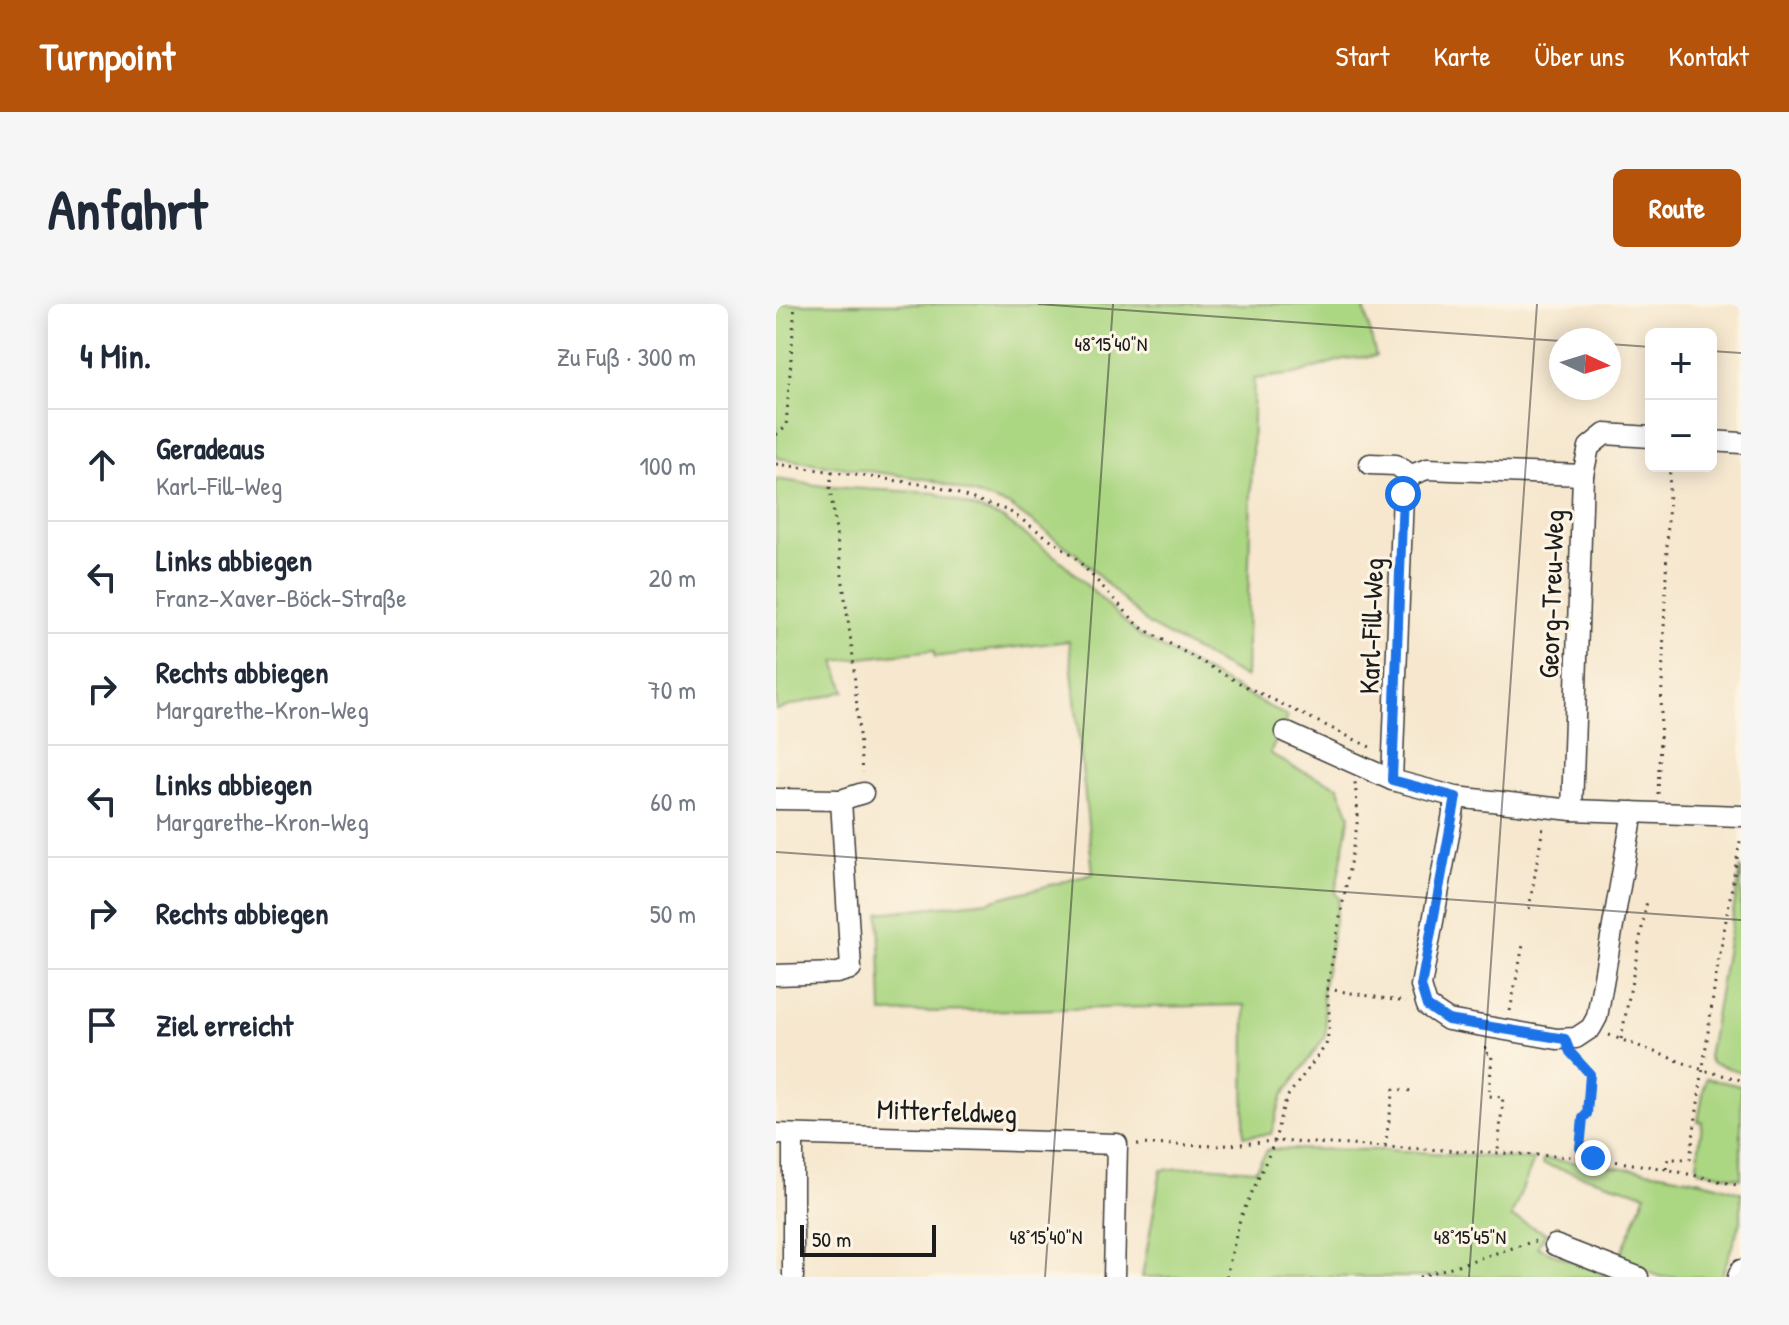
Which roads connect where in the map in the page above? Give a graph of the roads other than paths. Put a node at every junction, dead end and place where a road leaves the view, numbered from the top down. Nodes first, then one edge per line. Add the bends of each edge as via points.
1 (1645, 437) edge
2 (1717, 441) edge
3 (1741, 443) edge
4 (1370, 464) dead end
5 (1411, 475) junction
6 (1583, 475) junction
7 (1285, 732) dead end
8 (1393, 770) junction
9 (863, 793) road end
10 (1456, 797) junction
11 (776, 799) edge
12 (841, 800) junction
13 (1572, 810) junction
14 (1633, 812) junction
15 (1741, 816) edge
16 (776, 975) edge
17 (785, 1134) edge
18 (1555, 1245) road end
19 (1741, 1270) edge
20 (793, 1277) edge
21 (1114, 1277) edge
22 (1638, 1277) edge
23 (1738, 1277) edge

1 - 6 street, Georg-Treu-Weg via 1605,434 1589,447
2 - 3 street
4 - 5 street via 1396,465
5 - 6 street via 1427,469
5 - 8 street, Karl-Fill-Weg via 1403,494
6 - 13 street, Georg-Treu-Weg
7 - 8 street via 1360,767
8 - 10 street
9 - 12 street
10 - 13 street
10 - 14 street via 1421,986 1427,1006 1448,1020 1565,1039 1591,1028 1597,1017
11 - 12 street
12 - 16 street via 851,969
13 - 14 street
14 - 15 street
17 - 20 street
17 - 21 street, Mitterfeldweg via 1117,1144
18 - 22 street
19 - 23 street

